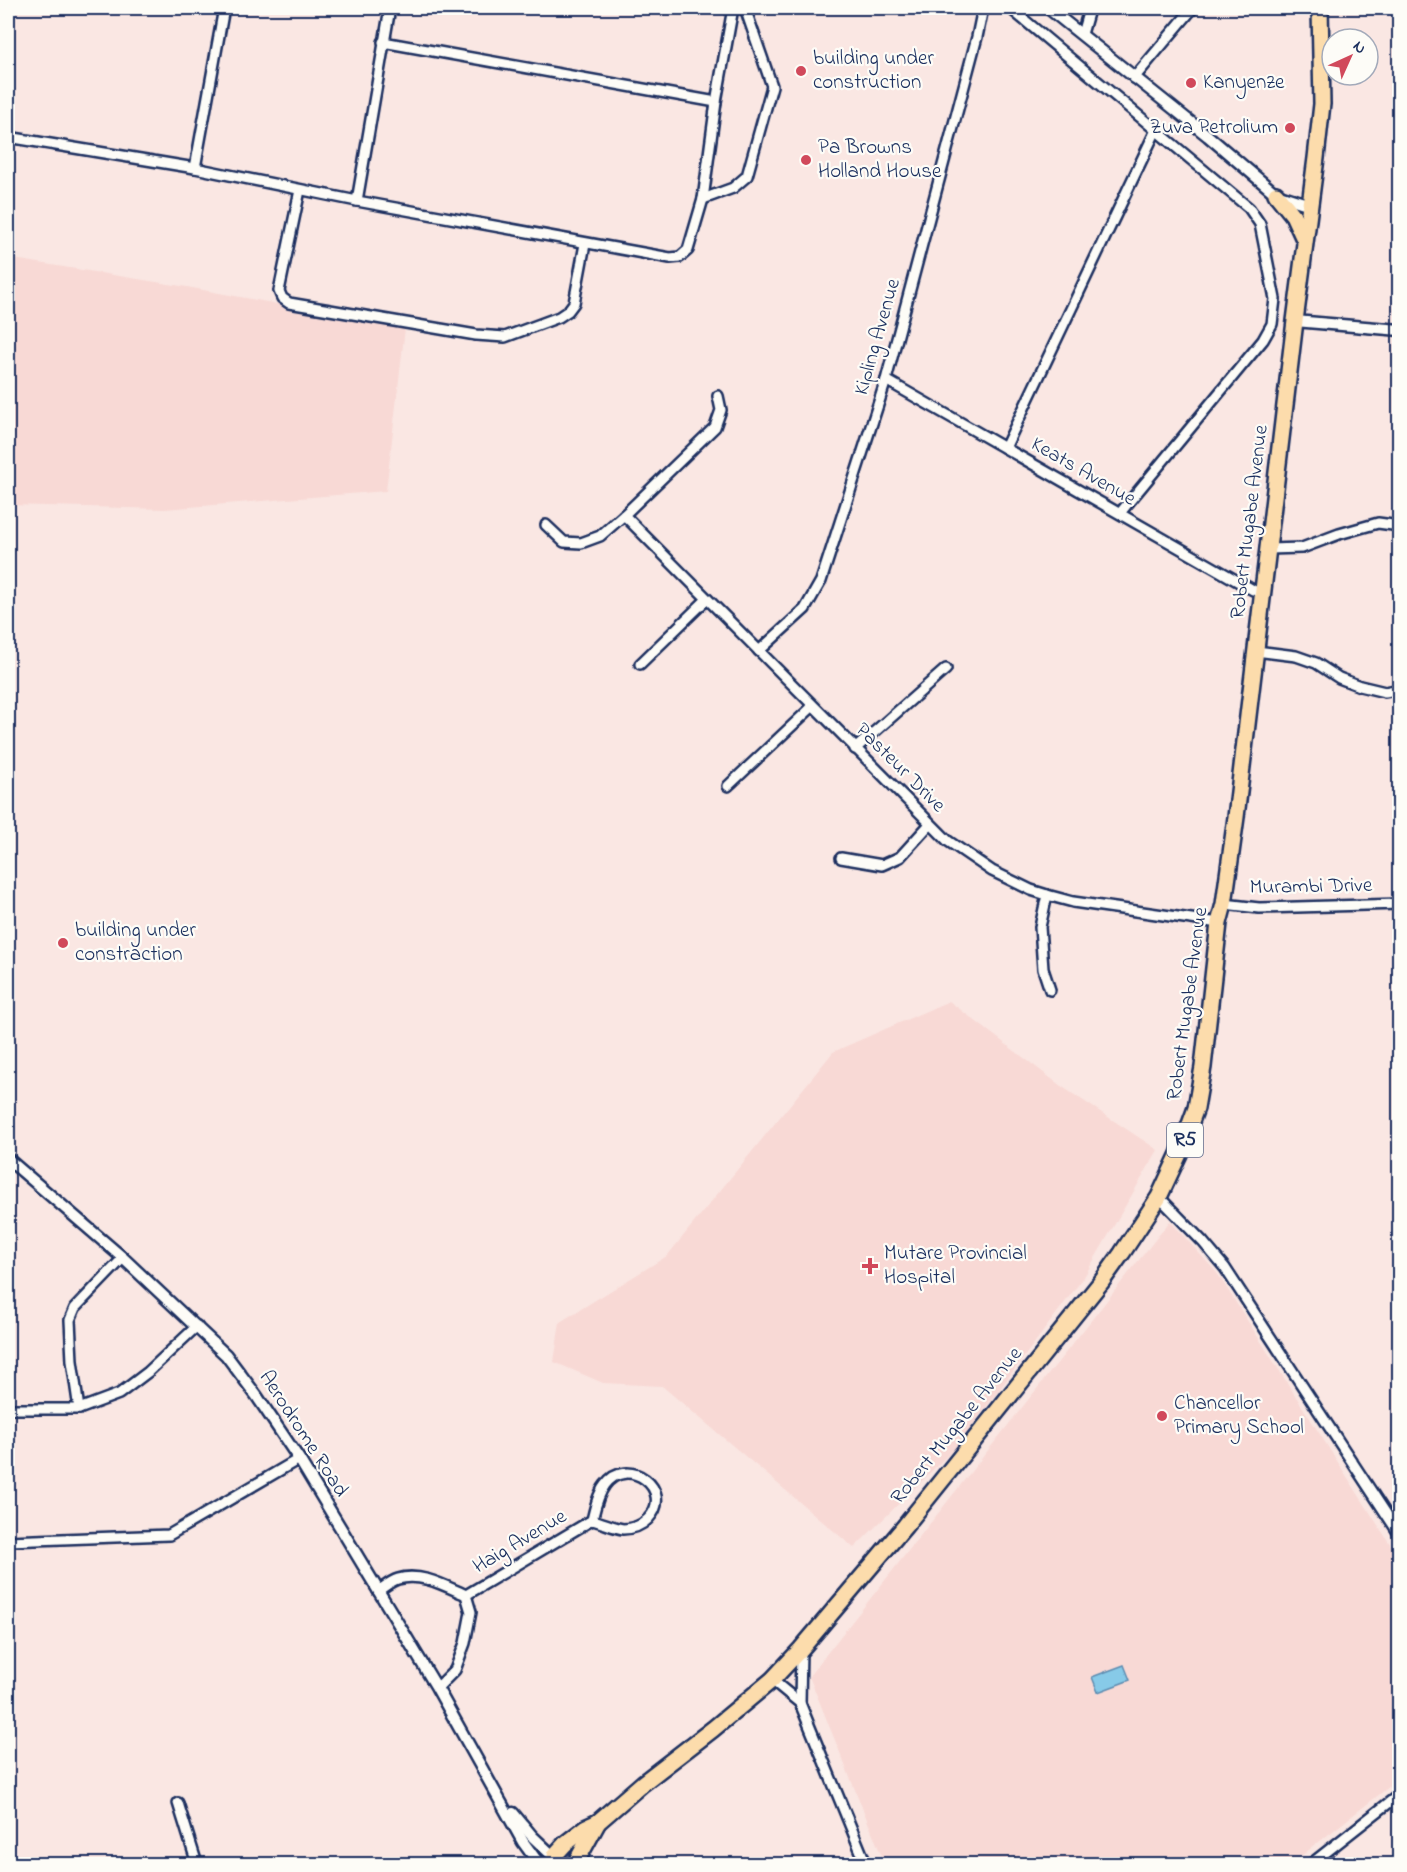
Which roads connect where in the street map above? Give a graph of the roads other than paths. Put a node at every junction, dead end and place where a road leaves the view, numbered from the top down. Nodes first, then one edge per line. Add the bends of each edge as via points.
1 (224, 8) edge
2 (390, 8) edge
3 (733, 8) edge
4 (743, 8) edge
5 (983, 8) edge
6 (1010, 8) edge
7 (1048, 8) edge
8 (1084, 8) edge
9 (1193, 8) edge
10 (1320, 8) edge
11 (1082, 34) junction
12 (383, 42) junction
13 (1134, 78) junction
14 (716, 102) junction
15 (1156, 130) junction
16 (8, 137) edge
17 (195, 168) junction
18 (300, 190) junction
19 (1276, 194) junction
20 (702, 199) junction
21 (357, 201) junction
22 (1310, 205) junction
23 (1305, 242) junction
24 (585, 244) junction
25 (1295, 321) junction
26 (1400, 330) edge
27 (886, 380) junction
28 (718, 396) dead end
29 (1005, 448) junction
30 (1119, 513) junction
31 (624, 515) junction
32 (546, 525) dead end
33 (1400, 526) edge
34 (1269, 549) junction
35 (1263, 593) junction
36 (707, 599) junction
37 (759, 651) junction
38 (1256, 651) junction
39 (640, 664) dead end
40 (946, 669) dead end
41 (1400, 689) edge
42 (813, 706) junction
43 (855, 748) junction
44 (728, 786) dead end
45 (930, 824) junction
46 (841, 858) dead end
47 (1047, 895) junction
48 (1224, 904) junction
49 (1400, 904) edge
50 (1219, 923) junction
51 (1050, 990) dead end
52 (8, 1159) edge
53 (1159, 1197) junction
54 (123, 1258) junction
55 (197, 1326) junction
56 (8, 1409) edge
57 (79, 1409) junction
58 (299, 1459) junction
59 (592, 1520) junction
60 (1400, 1535) edge
61 (8, 1541) edge
62 (378, 1591) junction
63 (466, 1595) junction
64 (801, 1649) junction
65 (772, 1680) junction
66 (437, 1688) junction
67 (801, 1703) junction
68 (493, 1790) junction
69 (1400, 1794) edge
70 (178, 1803) dead end
71 (598, 1822) junction
72 (547, 1860) edge
73 (197, 1864) edge
74 (573, 1864) edge
75 (866, 1864) edge
76 (1311, 1864) edge

1 - 17 street
2 - 12 street
3 - 14 street
4 - 20 street via 772,86 747,176 733,188
5 - 27 street, Kipling Avenue
6 - 15 street
7 - 11 street
8 - 11 street via 1088,13
9 - 13 street
10 - 22 highway, Robert Mugabe Avenue / R5 via 1322,104
11 - 13 street
12 - 14 street
12 - 21 street
13 - 19 street
14 - 20 street
15 - 29 street
15 - 30 street via 1249,208 1260,224 1275,299 1272,324 1263,340
16 - 17 street
17 - 18 street
18 - 21 street
18 - 24 street via 279,291 289,303 504,337 568,311 574,303
19 - 22 street
19 - 23 highway via 1293,215
20 - 24 street via 688,250 680,257
21 - 24 street
22 - 23 highway, Robert Mugabe Avenue / R5
23 - 25 highway, Robert Mugabe Avenue / R5
25 - 26 street
25 - 34 highway, Robert Mugabe Avenue / R5
27 - 29 street, Keats Avenue
27 - 37 street, Kipling Avenue via 820,581 805,609
28 - 31 street via 721,410 715,427
29 - 30 street, Keats Avenue
30 - 35 street, Keats Avenue
31 - 32 street via 600,536 581,543 564,542
31 - 36 street, Pasteur Drive
33 - 34 street via 1378,523 1302,548
34 - 35 highway, Robert Mugabe Avenue / R5
35 - 38 highway, Robert Mugabe Avenue / R5
36 - 37 street, Pasteur Drive
36 - 39 street
37 - 42 street, Pasteur Drive
38 - 41 street via 1306,659 1360,686 1385,692
38 - 48 highway, Robert Mugabe Avenue / R5
40 - 43 street
42 - 43 street, Pasteur Drive
42 - 44 street
43 - 45 street, Pasteur Drive
45 - 46 street via 900,857 882,865
45 - 47 street, Pasteur Drive via 992,871
47 - 50 street, Pasteur Drive
47 - 51 street via 1040,927 1043,969
48 - 49 street, Murambi Drive via 1259,908
48 - 50 highway, Robert Mugabe Avenue / R5
50 - 53 highway, Robert Mugabe Avenue / R5 via 1196,1108
52 - 54 street, Aerodrome Road
53 - 60 street via 1225,1268
53 - 64 highway, Robert Mugabe Avenue / R5 via 1102,1281
54 - 55 street, Aerodrome Road
54 - 57 street via 75,1308 70,1320
55 - 57 street via 119,1394
55 - 58 street, Aerodrome Road via 226,1355
56 - 57 street
58 - 61 street via 169,1535
58 - 62 street, Aerodrome Road
59 - 59 street, Haig Avenue via 604,1486 625,1472 638,1474 657,1495 657,1507 642,1525 623,1529
59 - 63 street, Haig Avenue
62 - 63 street via 397,1579 412,1577 428,1579
62 - 66 street, Aerodrome Road
63 - 66 street via 471,1612 465,1643 456,1671
64 - 65 highway, Robert Mugabe Avenue / R5
64 - 67 street
65 - 67 street
65 - 71 highway, Robert Mugabe Avenue / R5
66 - 68 street, Aerodrome Road
67 - 75 street
68 - 72 street, Aerodrome Road
68 - 72 street, Aerodrome Road via 524,1842
69 - 76 street
70 - 73 street
71 - 72 highway, Robert Mugabe Avenue / R5
71 - 74 highway, Robert Mugabe Avenue / R5
72 - 74 highway, R5 via 565,1857

